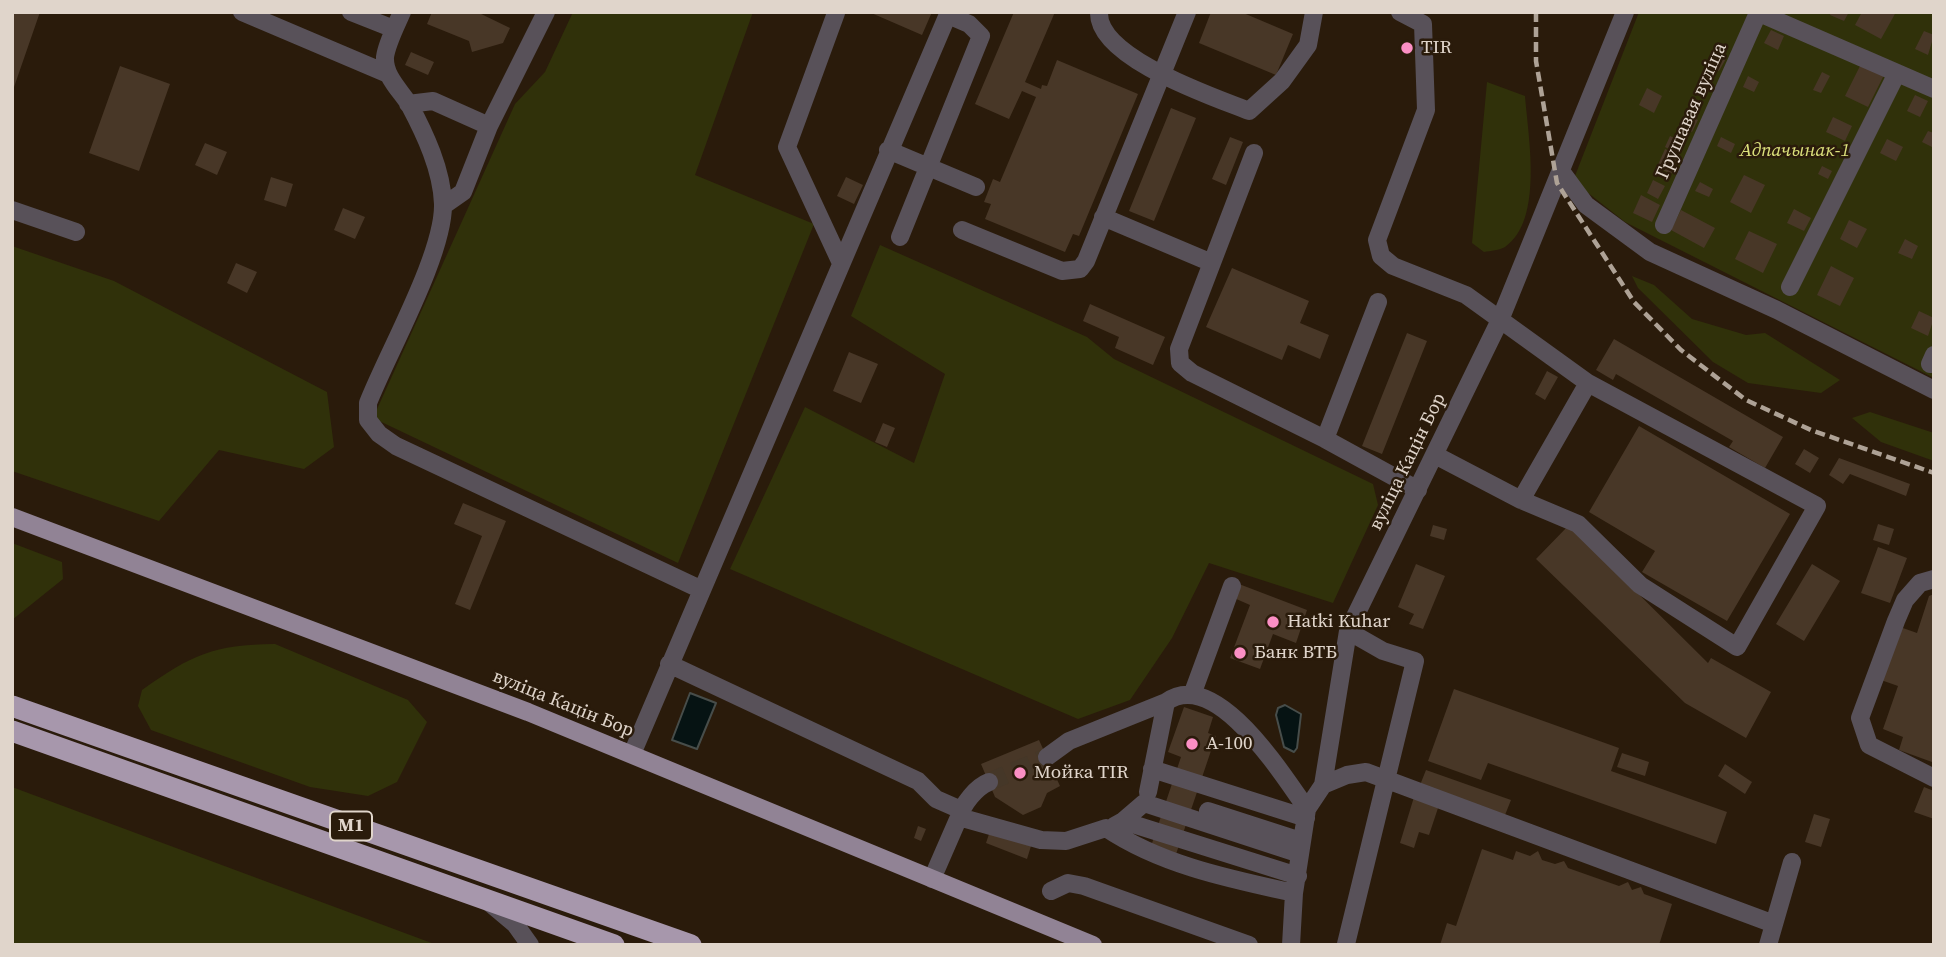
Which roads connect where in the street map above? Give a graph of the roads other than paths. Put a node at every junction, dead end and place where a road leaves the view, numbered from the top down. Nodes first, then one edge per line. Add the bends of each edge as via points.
1 (243, 12) edge
2 (351, 12) edge
3 (546, 12) edge
4 (1099, 12) edge
5 (1187, 12) edge
6 (1314, 12) edge
7 (1400, 12) edge
8 (1625, 12) edge
9 (836, 13) edge
10 (1757, 13) edge
11 (948, 14) edge
12 (398, 21) edge
13 (1897, 73) junction
14 (388, 74) junction
15 (1160, 75) junction
16 (1934, 89) edge
17 (408, 104) junction
18 (489, 126) junction
19 (888, 150) junction
20 (1254, 153) dead end
21 (928, 167) junction
22 (1561, 171) junction
23 (976, 187) dead end
24 (443, 206) junction
25 (12, 210) edge
26 (1103, 217) junction
27 (1664, 225) dead end
28 (962, 230) dead end
29 (76, 232) dead end
30 (900, 237) dead end
31 (841, 261) junction
32 (1212, 263) junction
33 (1790, 287) dead end
34 (1378, 302) dead end
35 (1500, 320) junction
36 (1588, 383) junction
37 (1934, 390) edge
38 (1325, 439) junction
39 (1435, 455) junction
40 (1418, 490) junction
41 (1521, 500) junction
42 (12, 517) edge
43 (1934, 579) edge
44 (1233, 586) dead end
45 (702, 590) junction
46 (1348, 631) junction
47 (669, 664) junction
48 (1192, 695) junction
49 (1167, 702) junction
50 (12, 706) edge
51 (12, 731) edge
52 (632, 754) junction
53 (1047, 757) tunnel mouth
54 (1385, 778) junction
55 (1934, 778) edge
56 (989, 782) tunnel mouth
57 (1323, 785) junction
58 (1137, 799) junction
59 (960, 813) junction
60 (1300, 852) junction
61 (1792, 862) dead end
62 (932, 879) junction
63 (1051, 891) dead end
64 (484, 899) junction
65 (1774, 924) junction
66 (1346, 944) edge
67 (530, 945) edge
68 (614, 945) edge
69 (691, 945) edge
70 (1093, 945) edge
71 (1249, 945) edge
72 (1291, 945) edge
73 (1768, 945) edge

1 - 14 street
2 - 12 street
3 - 18 street
4 - 15 street via 1104,31
5 - 15 street
6 - 15 street via 1308,45 1282,81 1249,111
7 - 35 street via 1423,24 1426,110 1377,240 1381,256 1393,266 1466,295
8 - 22 street, вуліца Кацін Бор
9 - 31 street via 787,147
10 - 13 street
10 - 27 street, Грушавая вуліца
11 - 19 street
11 - 21 street via 970,24 981,36
12 - 14 street via 385,58
13 - 16 street
13 - 33 street
14 - 17 street
15 - 26 street
17 - 18 street via 433,101
17 - 24 street via 440,176
18 - 24 street via 463,192
19 - 21 street
19 - 31 street
20 - 32 street
21 - 23 street
21 - 30 street
22 - 35 street, вуліца Кацін Бор
22 - 37 street via 1586,205 1650,252
24 - 45 street via 440,232 368,403 368,420 379,435 432,464
25 - 29 street
26 - 28 street via 1086,261 1070,272
26 - 32 street
31 - 45 street
32 - 38 street via 1179,349 1180,363
34 - 38 street
35 - 36 street
35 - 39 street, вуліца Кацін Бор
36 - 41 street
36 - 41 street via 1817,506 1737,647 1640,585 1578,524
38 - 40 street
39 - 40 street, вуліца Кацін Бор
39 - 41 street
40 - 46 street, вуліца Кацін Бор
42 - 52 main road, вуліца Кацін Бор
43 - 55 street via 1920,583 1905,600 1860,718 1869,746
44 - 48 street
45 - 47 street
46 - 54 street via 1384,651 1415,661
46 - 57 street, вуліца Кацін Бор
47 - 52 street
47 - 59 street via 918,781
48 - 49 street via 1176,695
48 - 60 street via 1220,706 1249,731
49 - 53 street via 1069,741
49 - 58 street
50 - 69 highway, М1
51 - 64 highway, М1
52 - 62 main road, вуліца Кацін Бор
54 - 57 street via 1366,772
54 - 65 street
54 - 66 street
56 - 59 street via 981,785
57 - 60 street, вуліца Кацін Бор
58 - 59 street via 1080,839 1041,840
58 - 60 street
58 - 60 street
58 - 60 street
58 - 60 street via 1135,847 1234,880
59 - 62 street
60 - 72 street
61 - 65 street
62 - 70 main road, вуліца Кацін Бор
63 - 71 street via 1068,883 1084,886
64 - 67 street via 515,924
64 - 68 highway, М1
65 - 73 street

